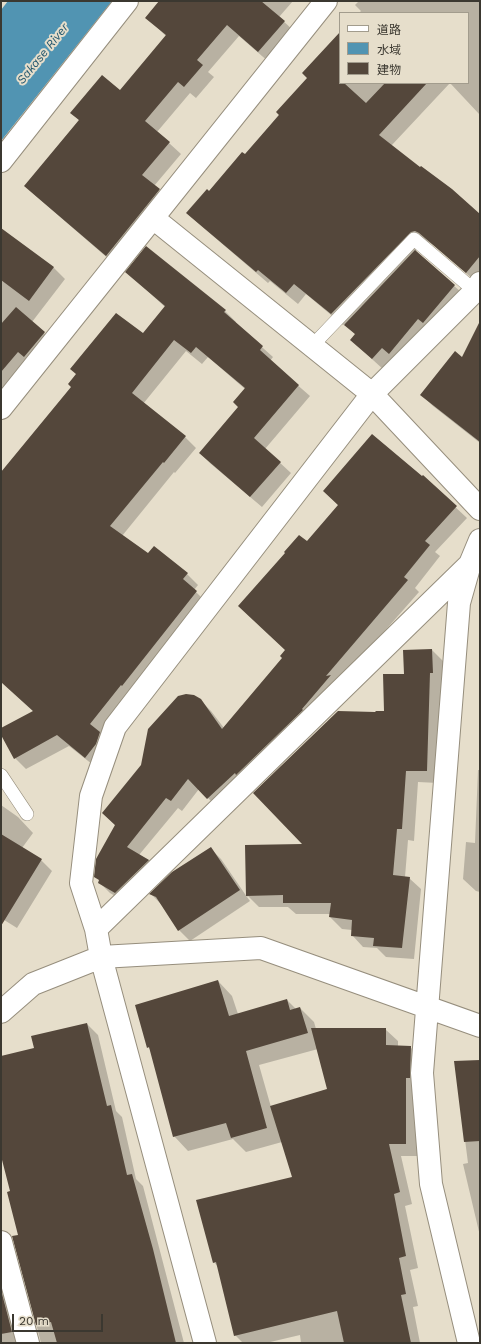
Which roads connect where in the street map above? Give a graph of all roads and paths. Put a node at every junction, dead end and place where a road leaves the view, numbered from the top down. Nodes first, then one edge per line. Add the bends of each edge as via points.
1 (128, 1) edge
2 (326, 1) edge
3 (1, 161) edge
4 (153, 218) junction
5 (478, 287) edge
6 (312, 346) junction
7 (372, 394) junction
8 (1, 408) edge
9 (480, 509) edge
10 (480, 540) edge
11 (470, 564) junction
12 (1, 775) edge
13 (27, 814) dead end
14 (96, 930) junction
15 (101, 957) junction
16 (426, 1006) junction
17 (1, 1012) edge
18 (480, 1026) edge
19 (1, 1242) edge
20 (28, 1343) edge
21 (205, 1343) edge
22 (469, 1343) edge

1 - 3 street
2 - 4 street
4 - 6 street
4 - 8 street
5 - 6 lane via 414,239
5 - 7 street
6 - 7 street
7 - 9 street
7 - 14 street via 115,727 90,796 81,883
10 - 11 street
11 - 14 street
11 - 16 street via 459,603
12 - 13 lane
14 - 15 street
15 - 16 street via 261,948
15 - 17 street via 33,984
15 - 21 street
16 - 18 street
16 - 22 street via 422,1074 431,1184
19 - 20 street

